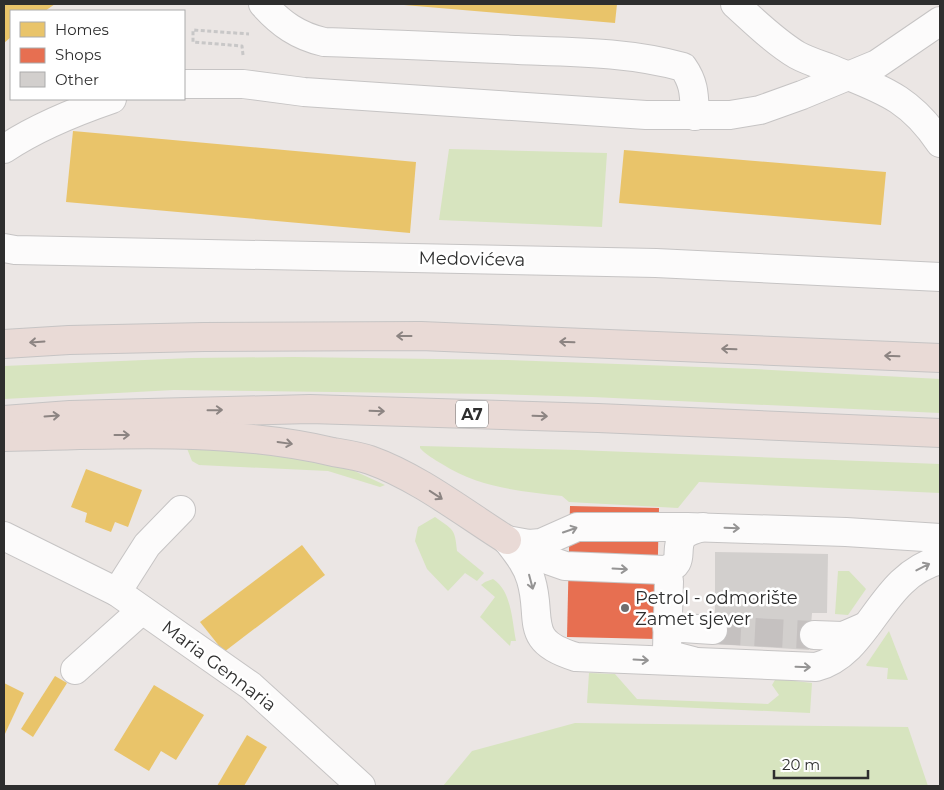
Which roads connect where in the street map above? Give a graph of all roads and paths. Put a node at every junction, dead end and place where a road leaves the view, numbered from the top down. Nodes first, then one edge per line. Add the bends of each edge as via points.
1 (264, 4) edge
2 (735, 4) edge
3 (940, 21) edge
4 (234, 33) dead end
5 (243, 59) dead end
6 (848, 76) junction
7 (185, 84) edge
8 (109, 100) edge
9 (695, 116) junction
10 (937, 132) edge
11 (4, 149) edge
12 (4, 248) edge
13 (940, 276) edge
14 (4, 344) edge
15 (940, 358) edge
16 (4, 420) edge
17 (940, 433) edge
18 (91, 436) junction
19 (4, 438) edge
20 (4, 442) edge
21 (181, 510) dead end
22 (703, 527) junction
23 (4, 536) edge
24 (940, 538) edge
25 (507, 540) junction
26 (940, 560) edge
27 (659, 570) junction
28 (117, 592) junction
29 (142, 610) junction
30 (866, 626) junction
31 (667, 627) junction
32 (712, 630) tunnel mouth
33 (814, 635) tunnel mouth
34 (698, 662) junction
35 (75, 670) dead end
36 (361, 786) edge

1 - 9 street via 294,32 324,42 544,50 640,57 672,64 683,67 690,77
2 - 6 street via 767,34 798,56
3 - 6 street via 877,64
4 - 5 path via 194,30 193,42 242,46
6 - 9 street via 760,110
6 - 10 street via 884,90 906,104
7 - 9 street via 243,84 304,92
8 - 11 street via 58,119
12 - 13 street, Medovićeva via 656,263
15 -> 14 highway via 421,336 204,336
16 -> 17 highway, A7 via 80,414 310,409
18 - 19 highway
18 - 20 highway
18 -> 25 highway via 243,437 308,446 369,460 408,477
21 - 28 street via 147,545
22 -> 24 street
25 -> 22 street via 541,543 578,527
22 - 27 street via 683,536 680,556 674,566
23 - 28 street, Maria Gennaria
25 -> 27 street via 565,566
25 -> 34 street via 520,556 532,581 536,625 548,645 576,657
30 -> 26 street via 901,582 916,570
27 - 31 street via 665,572 669,581
28 - 29 street, Maria Gennaria
29 - 35 street
29 - 36 street, Maria Gennaria via 251,686
30 - 33 street via 843,636
34 -> 30 street via 816,667 832,662 848,649
31 - 32 street
31 - 34 street via 668,652

